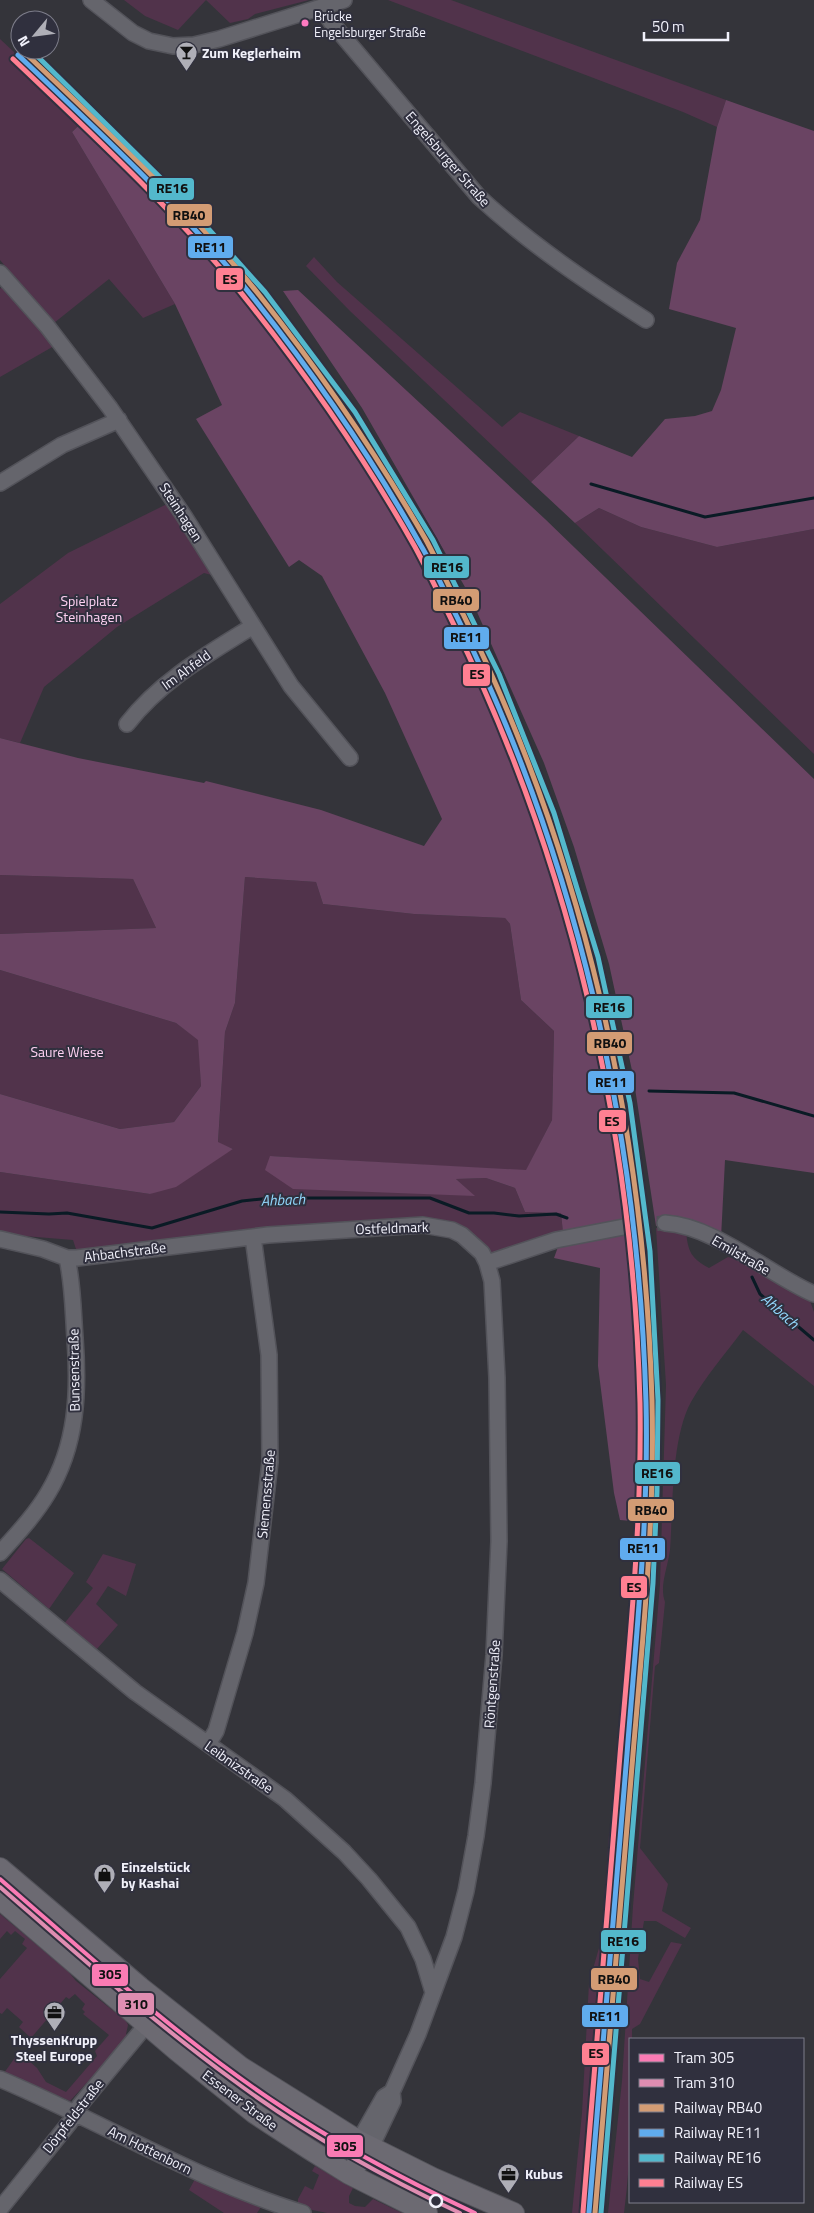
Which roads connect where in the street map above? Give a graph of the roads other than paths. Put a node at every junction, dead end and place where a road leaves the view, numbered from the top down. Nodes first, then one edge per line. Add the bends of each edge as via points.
1 (91, 0) edge
2 (344, 0) edge
3 (322, 8) junction
4 (1, 275) edge
5 (646, 320) dead end
6 (119, 420) junction
7 (0, 483) edge
8 (253, 626) junction
9 (127, 724) dead end
10 (350, 758) dead end
11 (665, 1223) tunnel mouth
12 (634, 1225) tunnel mouth
13 (253, 1237) junction
14 (0, 1239) edge
15 (67, 1258) junction
16 (487, 1262) junction
17 (814, 1294) edge
18 (0, 1553) edge
19 (2, 1586) edge
20 (208, 1744) junction
21 (0, 1868) edge
22 (0, 1899) edge
23 (433, 1992) junction
24 (147, 2024) junction
25 (0, 2079) edge
26 (76, 2113) junction
27 (365, 2144) junction
28 (349, 2174) junction
29 (0, 2209) edge
30 (493, 2209) edge
31 (302, 2213) edge
32 (427, 2213) edge
33 (514, 2213) edge

1 - 3 street via 133,33 149,41 173,46 205,43
2 - 3 street
3 - 5 street, Engelsburger Straße via 479,197 503,219 602,293
4 - 6 street, Steinhagen via 47,326
6 - 7 street via 62,445
6 - 8 street, Steinhagen
8 - 9 street, Im Ahfeld via 168,682 142,704
8 - 10 street, Steinhagen via 291,686
11 - 17 street, Emilstraße via 692,1227
12 - 16 street via 556,1240
13 - 15 street, Ahbachstraße
13 - 16 street, Ostfeldmark via 423,1225 462,1235
13 - 20 street, Siemensstraße via 269,1355 267,1488 256,1583 245,1633 216,1731
14 - 15 street, Ahbachstraße
15 - 18 street, Bunsenstraße via 78,1376 74,1425 67,1451 49,1492
16 - 23 street, Röntgenstraße via 492,1281 499,1460 499,1542 490,1714 476,1836 466,1891 454,1937
19 - 20 street, Leibnizstraße via 135,1692
20 - 23 street, Leibnizstraße via 285,1799 369,1879 408,1927 424,1958
21 - 27 main road, Essener Straße via 232,2061
22 - 24 main road, Essener Straße
23 - 27 street, Röntgenstraße via 392,2092 393,2100
24 - 26 street, Dörpfeldstraße
24 - 28 main road, Essener Straße via 254,2113
25 - 26 street, Am Hottenborn
26 - 29 street, Dörpfeldstraße
26 - 31 street, Am Hottenborn via 205,2177
27 - 28 main road
27 - 30 main road, Essener Straße
28 - 32 main road, Essener Straße
30 - 33 main road, Essener Straße

